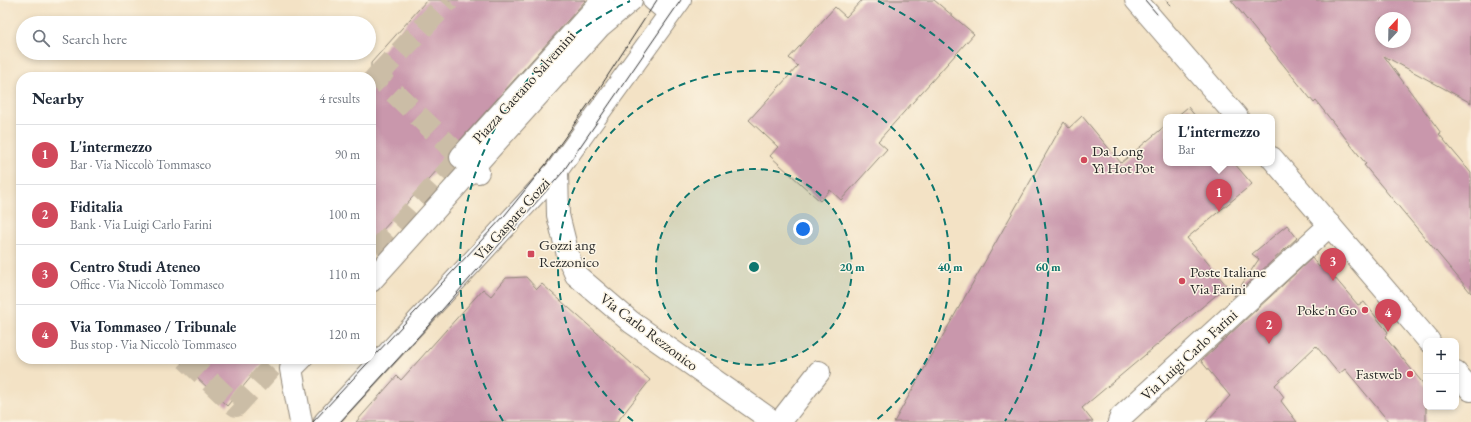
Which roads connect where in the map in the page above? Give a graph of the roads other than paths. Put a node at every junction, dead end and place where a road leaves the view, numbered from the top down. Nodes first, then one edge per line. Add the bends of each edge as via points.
1 (603, 0) edge
2 (631, 0) edge
3 (1136, 0) edge
4 (668, 4) edge
5 (1234, 114) edge
6 (1275, 161) edge
7 (476, 170) junction
8 (557, 170) junction
9 (1330, 225) junction
10 (376, 276) edge
11 (1426, 338) edge
12 (296, 364) edge
13 (819, 372) dead end
14 (1457, 374) edge
15 (1471, 390) edge
16 (301, 422) edge
17 (325, 422) edge
18 (774, 422) edge
19 (780, 422) edge
20 (1119, 422) edge

1 - 7 street, Piazza Gaetano Salvemini via 461,156
2 - 7 street via 600,26
3 - 5 street
4 - 8 street, Via Gaspare Gozzi
6 - 9 street
7 - 10 street
8 - 17 street, Via Gaspare Gozzi
8 - 18 street, Via Carlo Rezzonico via 558,215 569,259 576,275 631,322
9 - 11 street
9 - 20 street, Via Luigi Carlo Farini via 1121,417
12 - 16 street via 291,369
13 - 19 street
14 - 15 street

